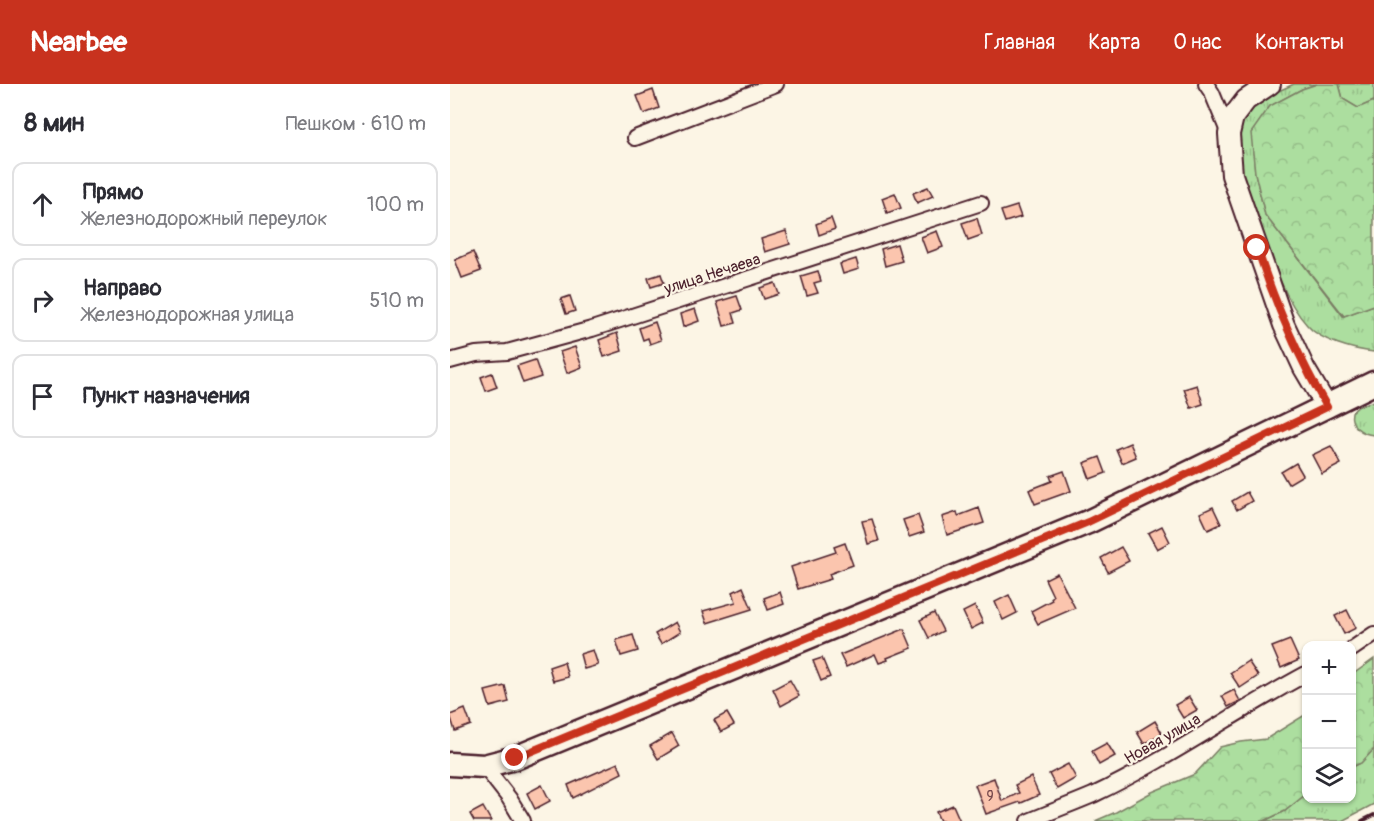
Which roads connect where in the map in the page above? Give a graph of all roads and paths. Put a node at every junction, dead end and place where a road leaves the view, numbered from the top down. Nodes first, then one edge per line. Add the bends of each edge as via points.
1 (776, 84) edge
2 (1206, 84) edge
3 (1270, 84) edge
4 (1228, 134) junction
5 (635, 138) dead end
6 (981, 203) dead end
7 (450, 361) edge
8 (1369, 388) edge
9 (1327, 407) junction
10 (1374, 634) edge
11 (1356, 646) edge
12 (1302, 676) edge
13 (450, 765) edge
14 (484, 766) junction
15 (523, 821) edge
16 (1029, 821) edge

1 - 5 street
2 - 4 street
3 - 4 main road via 1246,100 1233,117
4 - 9 main road via 1232,175 1270,288 1299,357
6 - 7 street, улица Нечаева via 592,329 507,352
8 - 9 main road
9 - 14 main road via 1088,522 515,758
10 - 11 street
12 - 16 street, Новая улица via 1159,760 1094,794
13 - 14 main road
14 - 15 street

